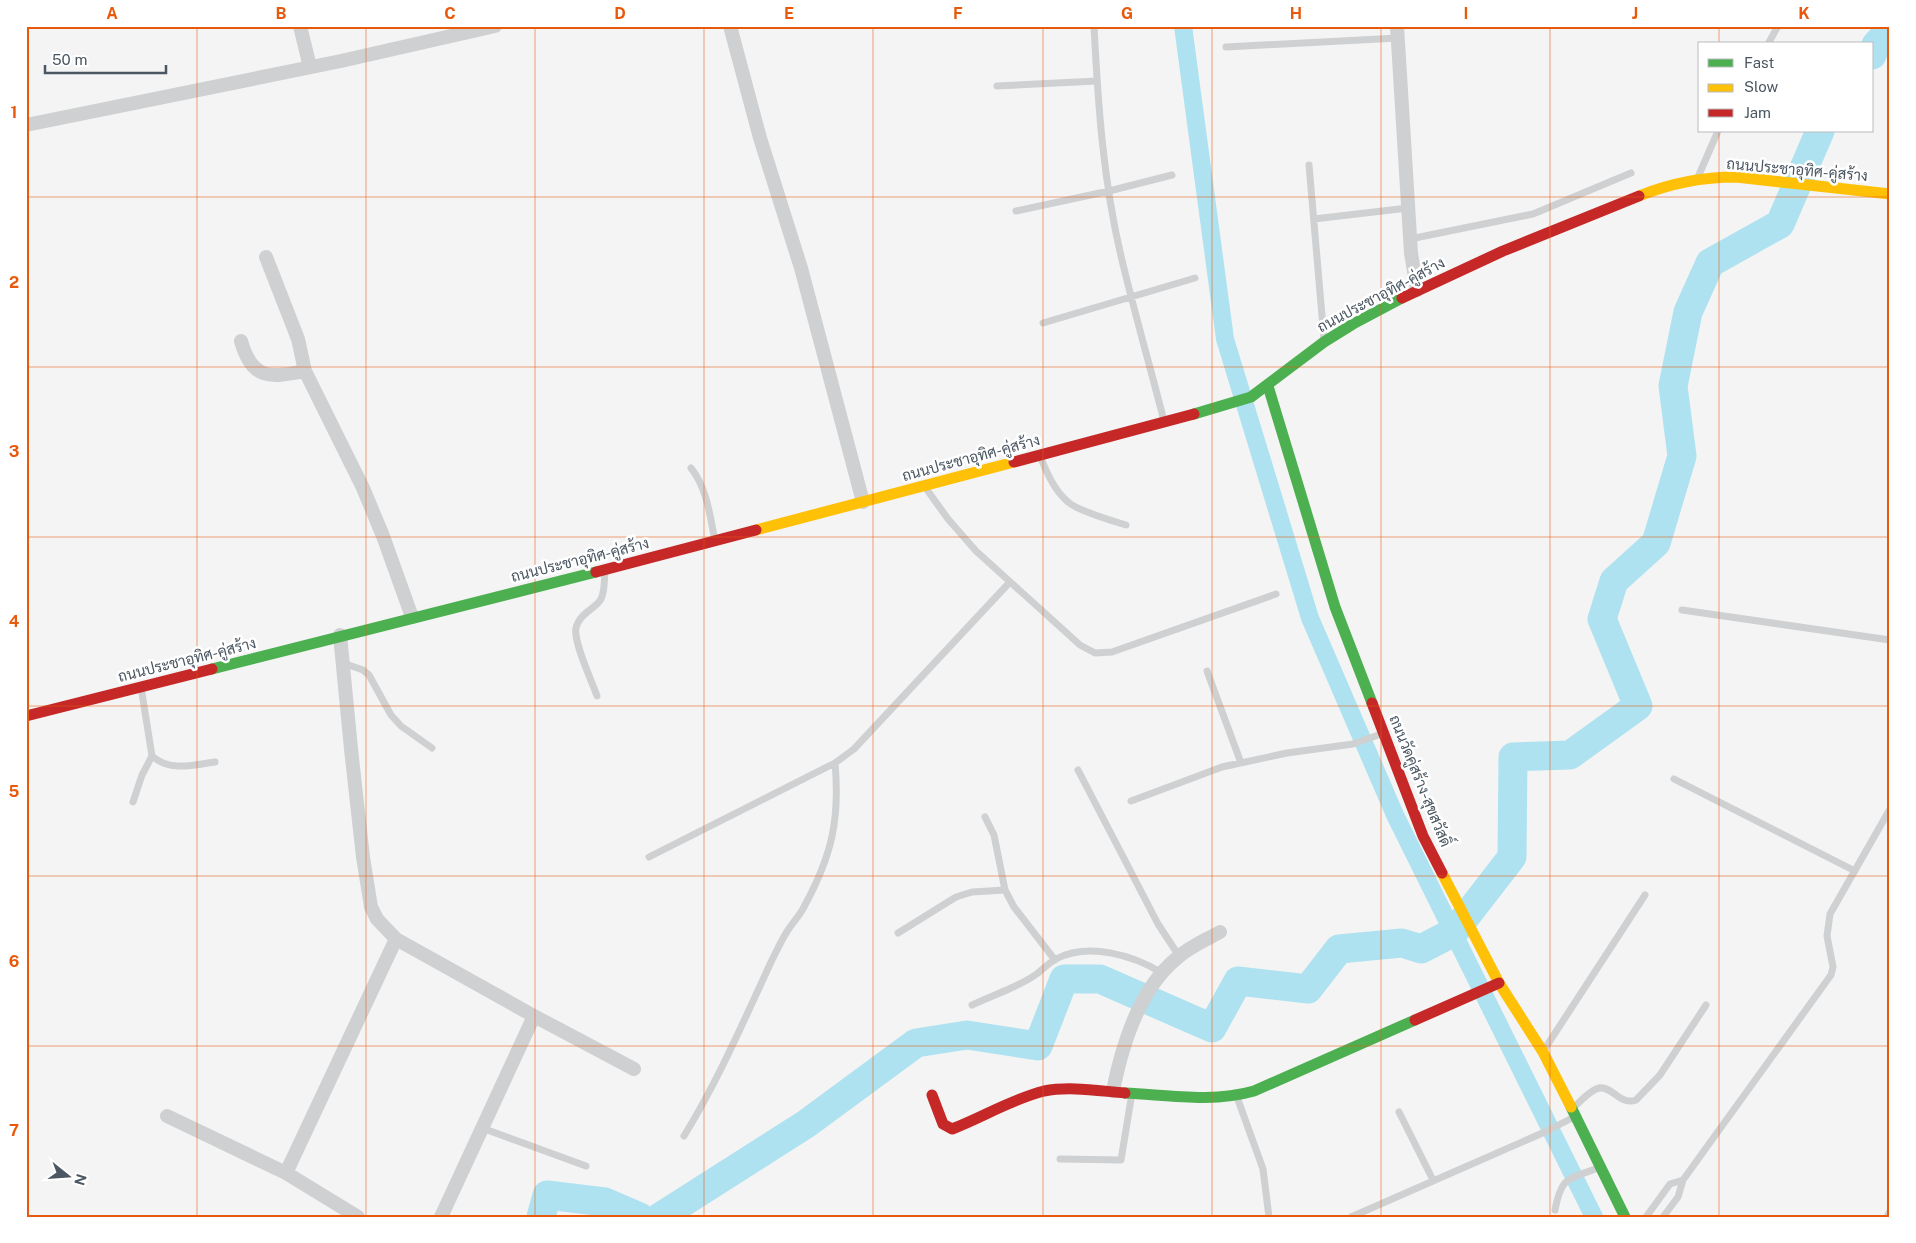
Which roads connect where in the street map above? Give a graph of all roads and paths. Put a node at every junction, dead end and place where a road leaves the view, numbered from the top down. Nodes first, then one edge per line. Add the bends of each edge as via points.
1 (300, 26) edge
2 (495, 26) edge
3 (1094, 26) edge
4 (1778, 26) edge
5 (734, 27) edge
6 (1397, 32) edge
7 (1769, 42) edge
8 (1226, 47) dead end
9 (310, 67) junction
10 (1097, 81) junction
11 (997, 86) dead end
12 (26, 125) edge
13 (1718, 132) edge
14 (1309, 165) dead end
15 (1631, 173) dead end
16 (1172, 175) dead end
17 (1696, 180) junction
18 (1109, 191) junction
19 (1890, 194) edge
20 (1408, 208) junction
21 (1016, 211) dead end
22 (1314, 219) junction
23 (1410, 239) junction
24 (266, 257) dead end
25 (1195, 278) dead end
26 (1417, 290) junction
27 (1132, 298) junction
28 (1043, 323) dead end
29 (240, 341) dead end
30 (1324, 342) junction
31 (305, 371) junction
32 (1268, 386) junction
33 (1164, 421) junction
34 (1040, 456) junction
35 (691, 468) dead end
36 (925, 486) junction
37 (863, 502) junction
38 (1126, 525) dead end
39 (715, 541) junction
40 (605, 569) junction
41 (1009, 583) junction
42 (1276, 594) dead end
43 (1682, 610) dead end
44 (412, 617) junction
45 (340, 636) junction
46 (1890, 640) edge
47 (343, 663) junction
48 (1207, 671) dead end
49 (141, 687) junction
50 (597, 696) dead end
51 (26, 716) edge
52 (1384, 733) junction
53 (432, 748) dead end
54 (152, 756) junction
55 (215, 762) dead end
56 (836, 763) junction
57 (1241, 763) junction
58 (1078, 770) dead end
59 (1674, 779) dead end
60 (1131, 801) dead end
61 (133, 802) dead end
62 (1890, 809) edge
63 (985, 817) dead end
64 (649, 857) dead end
65 (1855, 871) junction
66 (1005, 890) junction
67 (1645, 895) dead end
68 (1220, 932) dead end
69 (898, 933) dead end
70 (396, 939) junction
71 (1179, 956) junction
72 (1055, 960) junction
73 (1162, 972) junction
74 (1499, 983) junction
75 (972, 1005) dead end
76 (1706, 1005) dead end
77 (534, 1016) junction
78 (1543, 1052) junction
79 (634, 1069) dead end
80 (1113, 1091) junction
81 (1132, 1093) junction
82 (932, 1095) dead end
83 (1236, 1096) junction
84 (1399, 1112) dead end
85 (1574, 1112) junction
86 (167, 1116) dead end
87 (482, 1128) junction
88 (684, 1136) dead end
89 (1060, 1159) dead end
90 (586, 1166) dead end
91 (1601, 1167) junction
92 (286, 1173) junction
93 (1433, 1180) junction
94 (1683, 1180) junction
95 (1555, 1210) dead end
96 (1890, 1211) edge
97 (358, 1217) edge
98 (441, 1217) edge
99 (1269, 1217) edge
100 (1351, 1217) edge
101 (1625, 1217) edge
102 (1646, 1217) edge
103 (1663, 1217) edge
104 (1887, 1217) edge

1 - 9 street
2 - 9 street
3 - 10 lane
4 - 7 lane
5 - 37 street via 760,138 801,268
6 - 8 lane
6 - 20 street
9 - 12 street
10 - 11 lane
10 - 18 lane via 1101,141
13 - 17 lane
14 - 22 lane
15 - 23 lane via 1533,214
16 - 18 lane
17 - 19 main road, ถนนประชาอุทิศ-คู่สร้าง via 1736,176
17 - 26 main road, ถนนประชาอุทิศ-คู่สร้าง via 1647,193 1503,251
18 - 21 lane
18 - 27 lane
20 - 22 lane
20 - 23 street
22 - 30 lane
23 - 26 street
24 - 31 street via 298,339
25 - 27 lane
26 - 30 main road, ถนนประชาอุทิศ-คู่สร้าง
27 - 28 lane
27 - 33 lane
29 - 31 street via 253,368 263,374 281,376
30 - 32 main road, ถนนประชาอุทิศ-คู่สร้าง
31 - 44 street via 384,536
32 - 33 main road, ถนนประชาอุทิศ-คู่สร้าง via 1251,398
32 - 52 main road, ถนนวัดคู่สร้าง-สุขสวัสดิ์ via 1335,607
33 - 34 main road, ถนนประชาอุทิศ-คู่สร้าง
34 - 36 main road, ถนนประชาอุทิศ-คู่สร้าง
34 - 38 lane via 1050,479 1069,503
35 - 39 lane via 698,477 708,505
36 - 37 main road, ถนนประชาอุทิศ-คู่สร้าง
36 - 41 lane via 948,519
37 - 39 main road, ถนนประชาอุทิศ-คู่สร้าง
39 - 40 main road, ถนนประชาอุทิศ-คู่สร้าง
40 - 44 main road, ถนนประชาอุทิศ-คู่สร้าง
40 - 50 lane via 600,601 580,619 576,628 576,639
41 - 42 lane via 1080,645 1096,652 1112,652
41 - 56 lane via 854,749
43 - 46 lane
44 - 45 main road, ถนนประชาอุทิศ-คู่สร้าง
45 - 47 street
45 - 49 main road, ถนนประชาอุทิศ-คู่สร้าง
47 - 53 lane via 369,675 391,715
47 - 70 street via 350,749 371,908 376,919
48 - 57 lane
49 - 51 main road, ถนนประชาอุทิศ-คู่สร้าง
49 - 54 lane
52 - 57 lane via 1353,744
52 - 74 main road, ถนนวัดคู่สร้าง-สุขสวัสดิ์ via 1423,836
54 - 55 lane via 157,761 178,767
54 - 61 lane
56 - 64 lane
56 - 88 lane via 836,822 825,865 805,907 780,945 708,1098
57 - 60 lane
58 - 71 lane via 1158,924
59 - 65 lane
62 - 65 lane
63 - 66 lane via 994,835
65 - 94 lane via 1829,919 1827,936 1832,967 1828,980
66 - 69 lane via 972,892 956,897
66 - 72 lane via 1014,907
67 - 78 lane
68 - 71 street
70 - 77 street
70 - 92 street
71 - 73 street
72 - 73 lane via 1083,951 1106,953 1147,963
72 - 75 lane via 1011,988
73 - 80 street via 1149,990 1126,1036
74 - 78 main road, ถนนวัดคู่สร้าง-สุขสวัสดิ์
74 - 83 main road via 1254,1091
76 - 85 lane via 1660,1075 1636,1100 1624,1100 1600,1088 1594,1090
77 - 79 street
77 - 87 street
78 - 85 main road, ถนนวัดคู่สร้าง-สุขสวัสดิ์
80 - 81 main road
80 - 82 main road via 1043,1091 952,1129 943,1124
81 - 83 main road via 1214,1098
81 - 89 lane via 1120,1160
83 - 99 lane via 1263,1169
84 - 93 lane
85 - 91 main road, ถนนวัดคู่สร้าง-สุขสวัสดิ์
85 - 93 lane via 1547,1131
86 - 92 street
87 - 90 lane
87 - 98 street
91 - 95 lane via 1567,1180 1561,1186
91 - 101 main road, ถนนวัดคู่สร้าง-สุขสวัสดิ์
92 - 97 street
93 - 100 lane
94 - 102 lane via 1670,1184
94 - 103 lane via 1678,1196
96 - 104 lane

